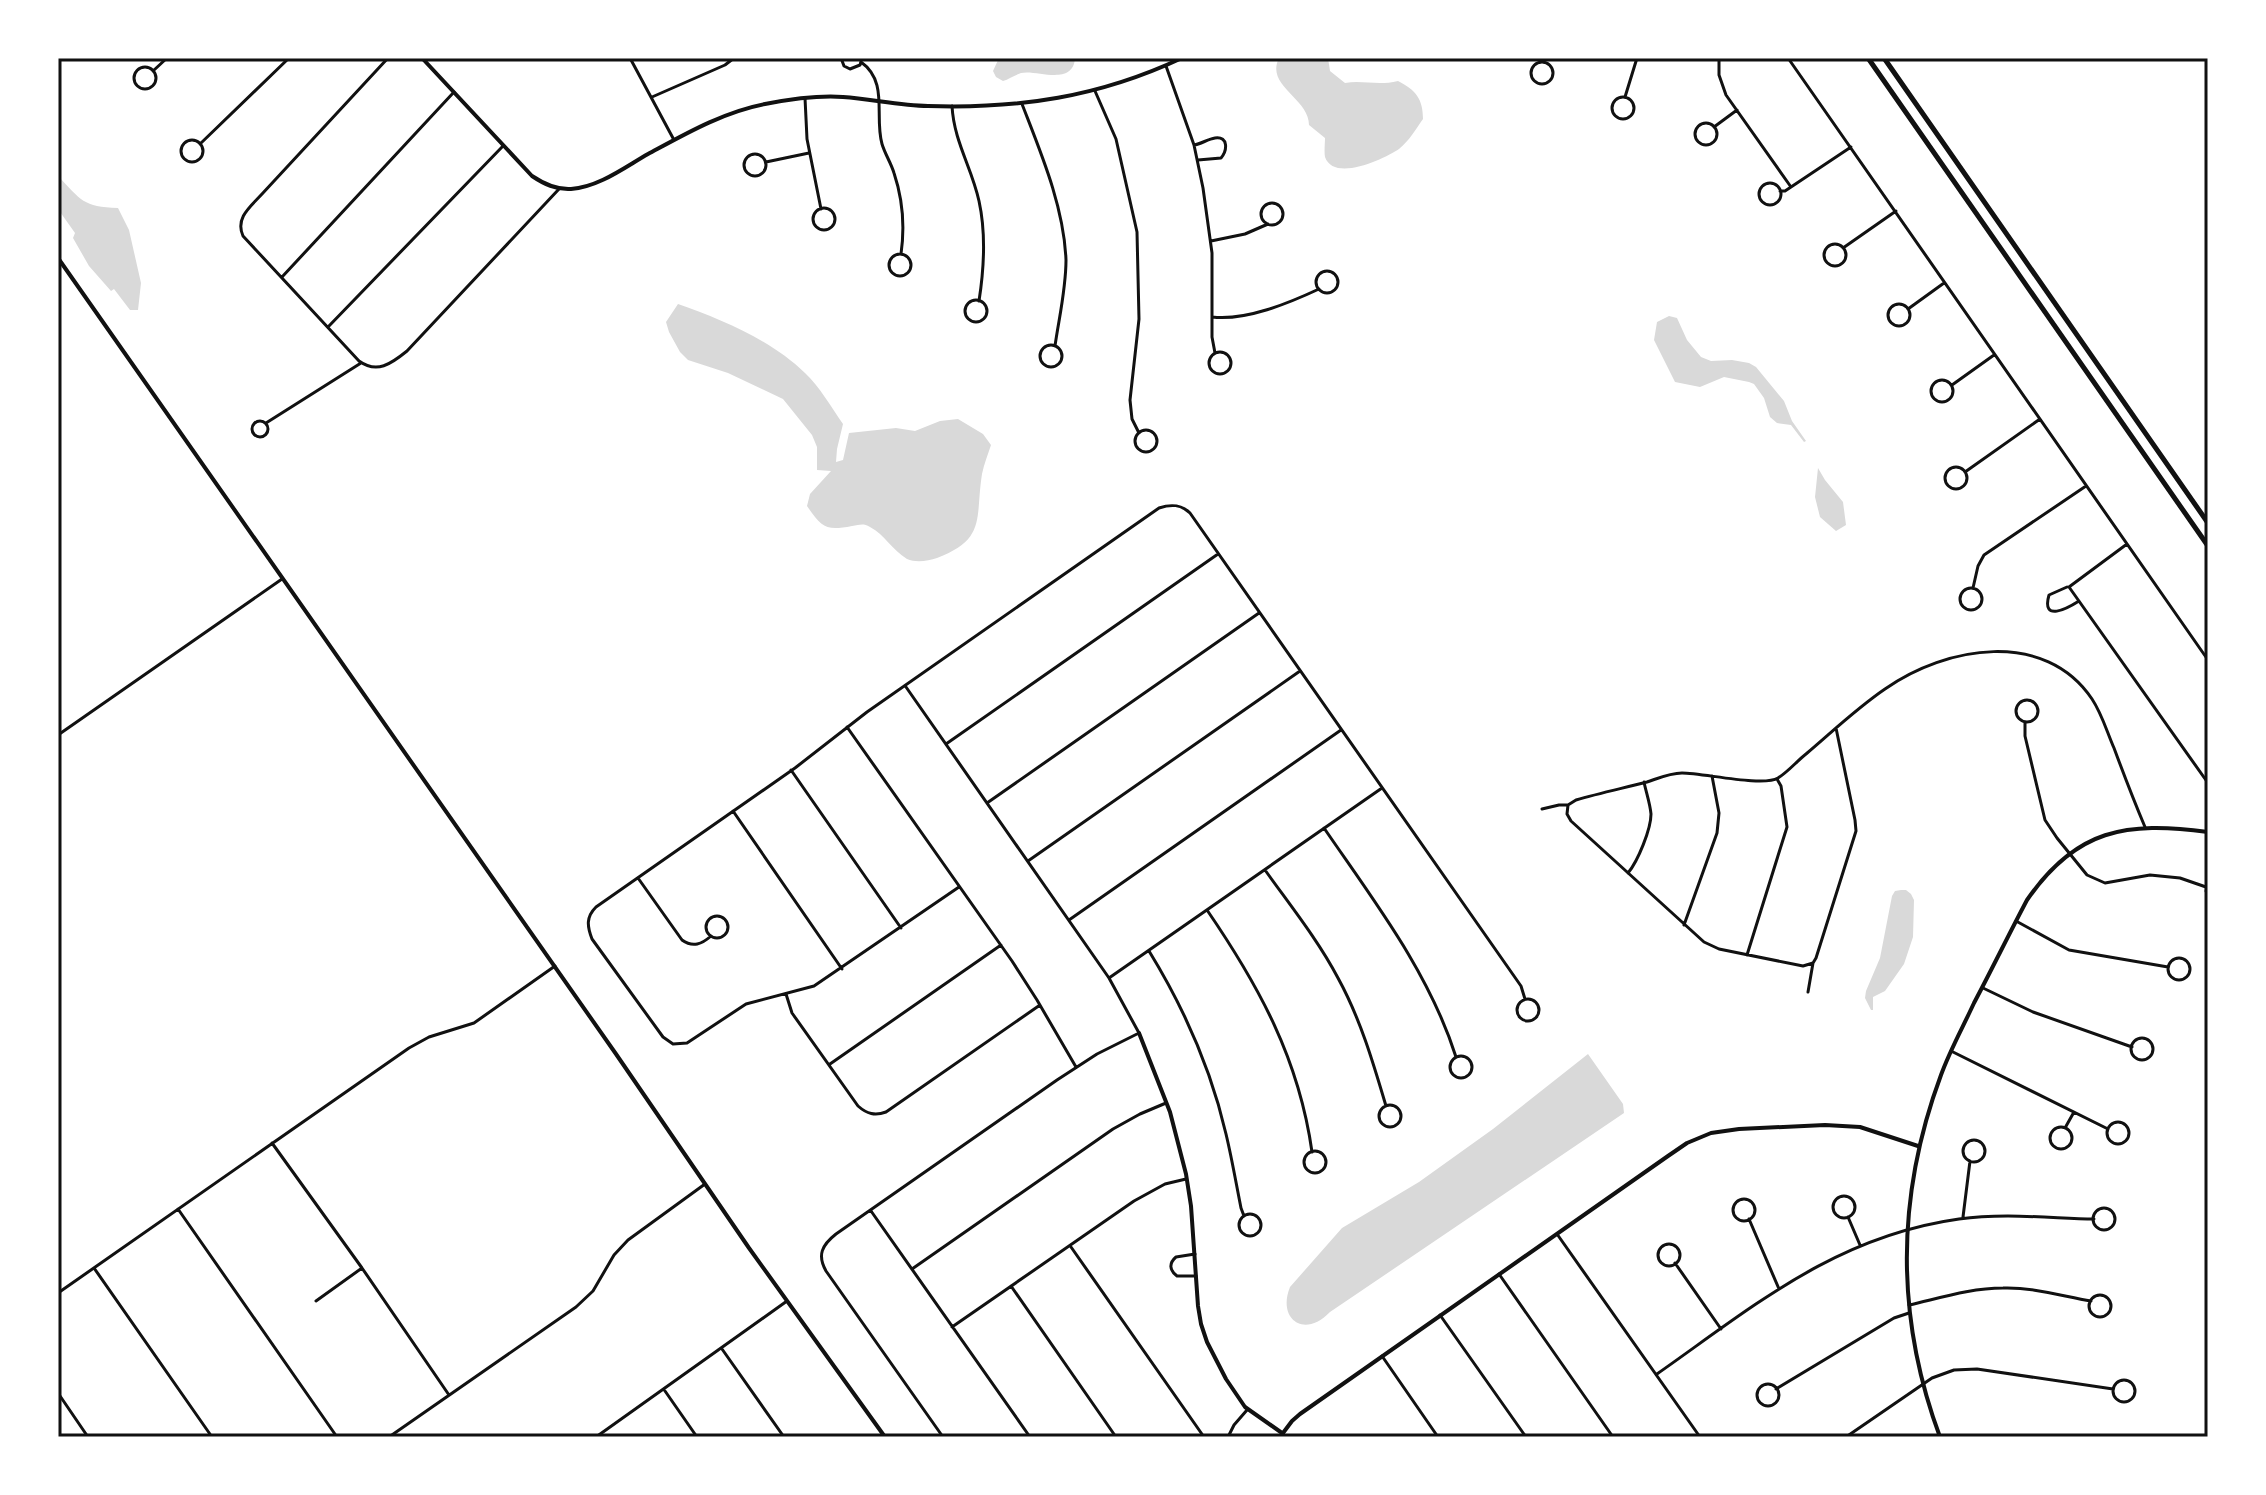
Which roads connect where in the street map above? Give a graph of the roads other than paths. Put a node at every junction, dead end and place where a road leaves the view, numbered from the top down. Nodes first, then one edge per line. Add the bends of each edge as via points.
1 (167, 58) edge
2 (289, 58) edge
3 (388, 58) edge
4 (422, 58) edge
5 (630, 58) edge
6 (734, 58) edge
7 (841, 58) edge
8 (1182, 58) edge
9 (1550, 58) edge
10 (1637, 58) edge
11 (1719, 58) edge
12 (1788, 58) edge
13 (1868, 58) edge
14 (1884, 58) edge
15 (862, 60) edge
16 (1547, 64) junction
17 (1166, 66) junction
18 (153, 71) junction
19 (1095, 91) junction
20 (454, 92) junction
21 (652, 97) junction
22 (1625, 97) junction
23 (805, 98) junction
24 (880, 101) junction
25 (1022, 104) junction
26 (952, 106) junction
27 (1737, 110) junction
28 (1714, 127) junction
29 (674, 140) junction
30 (200, 144) junction
31 (1194, 145) junction
32 (503, 146) junction
33 (1851, 147) junction
34 (809, 153) junction
35 (1198, 160) junction
36 (765, 162) junction
37 (1791, 187) junction
38 (559, 189) junction
39 (1780, 191) junction
40 (821, 209) junction
41 (1896, 211) junction
42 (1268, 224) junction
43 (1210, 241) junction
44 (1843, 248) junction
45 (901, 254) junction
46 (58, 258) edge
47 (282, 278) junction
48 (1945, 283) junction
49 (1319, 289) junction
50 (979, 301) junction
51 (1908, 309) junction
52 (1212, 317) junction
53 (328, 327) junction
54 (1055, 346) junction
55 (1215, 353) junction
56 (1995, 354) junction
57 (361, 363) junction
58 (1952, 385) junction
59 (2040, 419) junction
60 (266, 423) dead end
61 (1139, 433) junction
62 (1965, 472) junction
63 (2086, 486) junction
64 (2184, 489) junction
65 (2173, 496) junction
66 (2208, 523) edge
67 (2127, 544) junction
68 (2208, 546) edge
69 (1218, 554) junction
70 (282, 579) junction
71 (2069, 587) junction
72 (1973, 588) junction
73 (2079, 601) junction
74 (1259, 613) junction
75 (2208, 660) edge
76 (1300, 671) junction
77 (906, 686) junction
78 (2025, 722) junction
79 (847, 727) junction
80 (1836, 728) junction
81 (1341, 730) junction
82 (58, 735) edge
83 (946, 744) junction
84 (791, 770) junction
85 (1712, 776) junction
86 (1777, 779) junction
87 (1644, 782) junction
88 (2208, 783) edge
89 (1382, 788) junction
90 (987, 803) junction
91 (1568, 805) junction
92 (1542, 809) dead end
93 (733, 811) junction
94 (2145, 827) junction
95 (1324, 828) junction
96 (2208, 832) edge
97 (2069, 854) junction
98 (1028, 861) junction
99 (1265, 870) junction
100 (1627, 874) junction
101 (638, 878) junction
102 (2207, 885) edge
103 (959, 887) junction
104 (2208, 896) edge
105 (1207, 910) junction
106 (1069, 920) junction
107 (2016, 921) junction
108 (1684, 925) junction
109 (901, 928) junction
110 (711, 936) junction
111 (1001, 945) junction
112 (1149, 951) junction
113 (1747, 955) junction
114 (1813, 963) junction
115 (555, 966) junction
116 (2168, 967) junction
117 (842, 969) junction
118 (1109, 978) junction
119 (1982, 987) junction
120 (1808, 992) dead end
121 (786, 994) junction
122 (1525, 999) junction
123 (1040, 1005) junction
124 (1139, 1033) junction
125 (2132, 1047) junction
126 (1951, 1051) junction
127 (1456, 1057) junction
128 (829, 1065) junction
129 (1076, 1067) junction
130 (1166, 1103) junction
131 (1386, 1106) junction
132 (2074, 1112) junction
133 (2065, 1128) junction
134 (2108, 1129) junction
135 (271, 1143) junction
136 (1918, 1146) junction
137 (1312, 1152) junction
138 (1970, 1161) junction
139 (1186, 1179) junction
140 (705, 1184) junction
141 (178, 1209) junction
142 (870, 1210) junction
143 (1244, 1216) junction
144 (1848, 1217) junction
145 (1749, 1219) junction
146 (1963, 1219) junction
147 (2094, 1219) junction
148 (1907, 1228) junction
149 (1557, 1234) junction
150 (1069, 1245) junction
151 (1860, 1245) junction
152 (1195, 1254) junction
153 (1675, 1263) junction
154 (94, 1268) junction
155 (362, 1268) junction
156 (912, 1269) junction
157 (1499, 1274) junction
158 (1196, 1276) junction
159 (1011, 1286) junction
160 (1779, 1289) junction
161 (58, 1293) edge
162 (316, 1301) dead end
163 (787, 1301) junction
164 (2091, 1301) junction
165 (1909, 1305) junction
166 (1909, 1313) junction
167 (1440, 1315) junction
168 (952, 1327) junction
169 (1721, 1329) junction
170 (722, 1349) junction
171 (1382, 1356) junction
172 (1657, 1374) junction
173 (1923, 1384) junction
174 (1776, 1389) junction
175 (2113, 1389) junction
176 (664, 1390) junction
177 (58, 1393) edge
178 (449, 1395) junction
179 (1247, 1410) junction
180 (606, 1430) junction
181 (1281, 1435) edge
182 (88, 1437) edge
183 (212, 1437) edge
184 (337, 1437) edge
185 (389, 1437) edge
186 (596, 1437) edge
187 (611, 1437) edge
188 (697, 1437) edge
189 (784, 1437) edge
190 (885, 1437) edge
191 (943, 1437) edge
192 (1030, 1437) edge
193 (1116, 1437) edge
194 (1204, 1437) edge
195 (1228, 1437) edge
196 (1438, 1437) edge
197 (1526, 1437) edge
198 (1613, 1437) edge
199 (1700, 1437) edge
200 (1846, 1437) edge
201 (1940, 1437) edge

1 - 18 street
2 - 30 street
3 - 47 street via 244,215 239,228 243,236
4 - 20 street
5 - 21 street
6 - 21 street
7 - 15 street via 850,69
8 - 17 street
9 - 16 street
10 - 22 street
11 - 27 street via 1719,75
12 - 33 street
13 - 65 main road
14 - 64 main road
15 - 24 street via 875,77
16 - 16 street via 1551,79 1536,83 1534,66
17 - 19 street
17 - 31 street
18 - 18 street via 156,78 150,87 136,85 138,69
19 - 25 street
19 - 61 street via 1116,139 1137,232 1139,319 1130,400
20 - 32 street
20 - 47 street
21 - 29 street
22 - 22 street via 1634,111 1622,118 1612,106
23 - 24 street
23 - 29 street via 760,105
23 - 34 street
24 - 26 street
24 - 45 street via 882,144 904,223
25 - 26 street
25 - 54 street via 1061,219 1066,260
26 - 50 street via 953,128 979,202 984,260
27 - 28 street
27 - 37 street
28 - 28 street via 1711,143 1698,141 1699,126
29 - 38 street via 585,187
30 - 30 street via 197,160 183,158 185,142
31 - 35 street
31 - 35 street via 1216,138 1227,146 1221,158
32 - 38 street via 532,176
32 - 53 street
33 - 37 street
33 - 41 street
34 - 36 street
34 - 40 street
35 - 43 street
36 - 36 street via 759,175 744,168 752,155
37 - 39 street
38 - 57 street via 396,361 374,369
39 - 39 street via 1780,199 1771,205 1759,197 1767,184
40 - 40 street via 833,214 829,229 813,223
41 - 44 street
41 - 48 street
42 - 42 street via 1262,219 1263,208 1277,204 1282,219
42 - 43 street
43 - 52 street
44 - 44 street via 1846,255 1840,264 1827,262 1828,246
45 - 45 street via 911,267 897,275 890,261
46 - 70 street
47 - 53 street
48 - 51 street
48 - 56 street
49 - 49 street via 1321,273 1335,274 1335,289
49 - 52 street via 1263,310
50 - 50 street via 987,314 973,321 966,306
51 - 51 street via 1909,320 1903,325 1890,321 1893,306
52 - 55 street
53 - 57 street
54 - 54 street via 1061,361 1046,366 1040,354
55 - 55 street via 1230,358 1225,373 1211,370
56 - 58 street
56 - 59 street
57 - 60 street
58 - 58 street via 1949,399 1933,397 1937,382
59 - 62 street
59 - 63 street
61 - 61 street via 1155,434 1155,447 1139,449
62 - 62 street via 1963,486 1947,484 1950,469
63 - 67 street
63 - 72 street via 1984,555
64 - 65 main road
64 - 66 main road
65 - 68 main road
67 - 71 street
67 - 75 street
69 - 74 street
69 - 77 street via 1186,509 1159,508
69 - 83 street
70 - 82 street
70 - 115 street
71 - 73 street
71 - 73 street via 2049,595 2049,609 2058,612
72 - 72 street via 1981,603 1969,610 1960,597
73 - 88 street
74 - 76 street
74 - 90 street
76 - 81 street
76 - 98 street
77 - 79 street
77 - 83 street
78 - 78 street via 2016,710 2028,700 2038,711
78 - 97 street via 2045,820
79 - 84 street
79 - 103 street
80 - 86 street
80 - 94 street via 1908,675 1954,658 1995,651 2040,657 2075,679 2095,703
80 - 114 street via 1856,831
81 - 89 street
81 - 106 street
83 - 90 street
84 - 93 street
84 - 109 street
85 - 86 street
85 - 87 street via 1677,774
85 - 108 street via 1717,833
86 - 113 street via 1787,827
87 - 91 street
87 - 100 street via 1650,821
89 - 95 street
89 - 122 street
90 - 98 street
91 - 92 street
91 - 100 street via 1571,821
93 - 101 street
93 - 117 street
94 - 96 street
94 - 97 street via 2111,832
95 - 99 street
95 - 127 street via 1417,968
97 - 102 street via 2087,875 2105,883 2150,875
97 - 107 street via 2040,880
98 - 106 street
99 - 105 street
99 - 131 street via 1339,980
100 - 108 street
101 - 110 street via 682,940 693,945
101 - 121 street via 596,907 588,926 592,939 667,1041 687,1043 746,1004
102 - 104 street
103 - 109 street
103 - 111 street
105 - 112 street
105 - 137 street via 1279,1031
106 - 118 street
107 - 116 street via 2069,950
107 - 119 street
108 - 113 street via 1712,947
109 - 117 street
110 - 110 street via 708,920 722,917 726,932
111 - 123 street
111 - 128 street
112 - 118 street
112 - 143 street via 1182,1010 1210,1079
113 - 114 street via 1803,966
114 - 120 street
115 - 135 street via 474,1023 417,1043
115 - 140 street
116 - 116 street via 2181,958 2189,972 2174,979
117 - 121 street via 814,986
118 - 124 street
119 - 125 street via 2033,1012
119 - 126 street
121 - 128 street via 792,1013
122 - 122 street via 1539,1006 1531,1020 1517,1011
123 - 128 street via 880,1114 858,1106
123 - 129 street
124 - 129 street
124 - 130 street
125 - 125 street via 2145,1038 2153,1052 2138,1059
126 - 132 street
126 - 136 street
127 - 127 street via 1472,1064 1466,1077 1451,1072
129 - 142 street
130 - 139 street
130 - 156 street via 1113,1129
131 - 131 street via 1393,1105 1400,1113 1394,1126 1380,1120
132 - 133 street
132 - 134 street
133 - 133 street via 2071,1142 2056,1148 2052,1132
134 - 134 street via 2121,1122 2128,1137 2114,1143
135 - 141 street
135 - 155 street
136 - 148 street
136 - 149 street via 1850,1125 1711,1133 1668,1156
137 - 137 street via 1323,1154 1326,1161 1317,1173 1304,1165
138 - 138 street via 1964,1149 1978,1141 1984,1155
138 - 146 street
139 - 150 street via 1151,1190
139 - 152 street
140 - 163 street
140 - 178 street via 628,1240 584,1300
141 - 154 street
141 - 184 street
142 - 156 street
142 - 191 street via 826,1241 823,1265
143 - 143 street via 1258,1218 1256,1234 1241,1231
144 - 144 street via 1834,1211 1840,1197 1853,1201
144 - 151 street
145 - 145 street via 1733,1213 1739,1200 1753,1205
145 - 160 street
146 - 147 street
146 - 148 street
147 - 147 street via 2103,1208 2115,1218 2104,1230
148 - 151 street
148 - 165 street
149 - 157 street
149 - 172 street
150 - 159 street
150 - 194 street
151 - 160 street
152 - 158 street
152 - 158 street via 1176,1257 1170,1269 1177,1276
153 - 153 street via 1660,1261 1663,1246 1677,1247
153 - 169 street
154 - 161 street
154 - 183 street
155 - 162 street
155 - 178 street
156 - 168 street
157 - 167 street
157 - 198 street
158 - 179 street via 1207,1342
159 - 168 street
159 - 193 street
160 - 169 street
163 - 170 street
163 - 190 street
164 - 164 street via 2106,1297 2109,1312 2095,1316
164 - 165 street via 2004,1288
165 - 166 street
166 - 173 street
166 - 174 street
167 - 171 street
167 - 197 street
168 - 192 street
169 - 172 street
170 - 176 street
170 - 189 street
171 - 181 street via 1300,1414
171 - 196 street
172 - 199 street
173 - 175 street via 1967,1368
173 - 200 street
173 - 201 street
174 - 174 street via 1774,1404 1759,1401 1763,1385
175 - 175 street via 2126,1380 2134,1393 2123,1402
176 - 180 street
176 - 188 street
177 - 182 street
178 - 185 street
179 - 181 street
179 - 195 street
180 - 186 street
180 - 187 street

